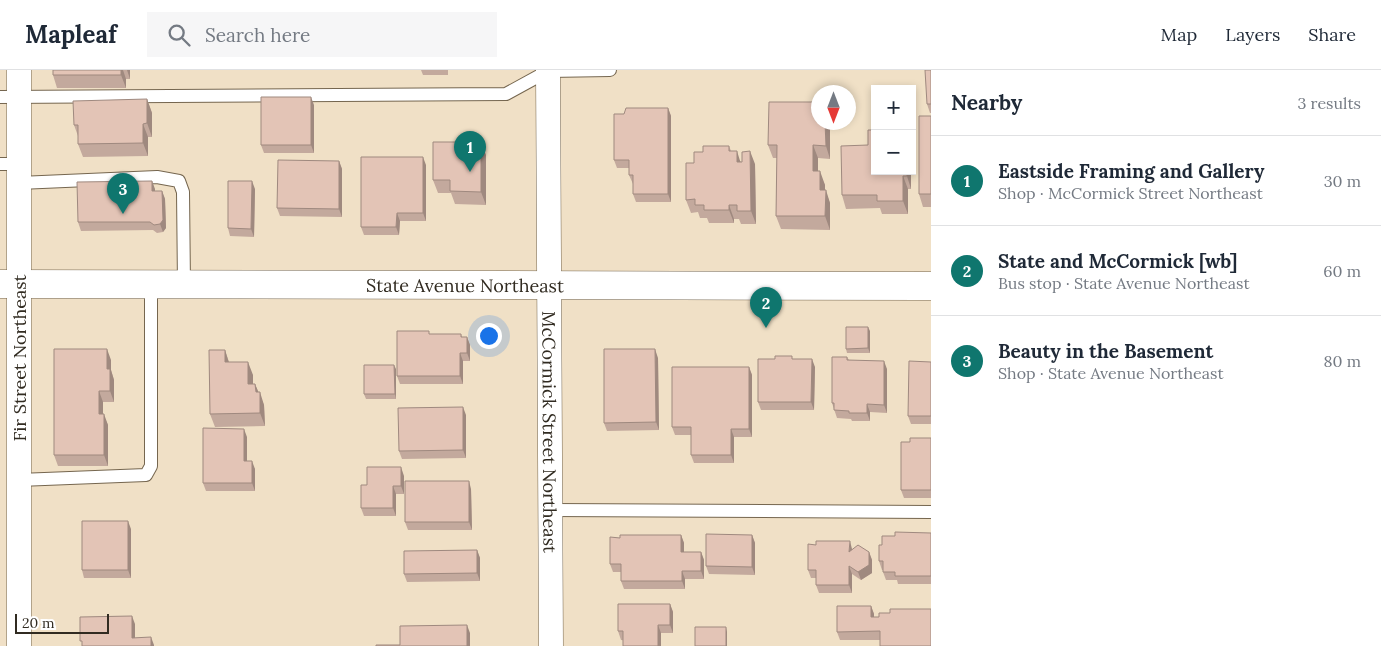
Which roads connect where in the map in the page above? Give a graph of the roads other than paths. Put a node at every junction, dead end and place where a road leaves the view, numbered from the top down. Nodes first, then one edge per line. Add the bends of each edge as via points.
1 (19, 70) edge
2 (548, 70) edge
3 (610, 70) edge
4 (9, 97) edge
5 (13, 170) edge
6 (10, 284) edge
7 (151, 284) junction
8 (184, 285) junction
9 (550, 286) junction
10 (931, 286) edge
11 (20, 480) junction
12 (551, 510) junction
13 (931, 512) edge
14 (19, 646) edge
15 (552, 646) edge

1 - 4 street, Fir Street Northeast
2 - 3 lane
2 - 4 lane via 506,94
2 - 9 street, McCormick Street Northeast
4 - 5 street, Fir Street Northeast
5 - 6 street, Fir Street Northeast
5 - 8 lane via 157,177 179,181 183,192
6 - 7 main road, State Avenue Northeast
6 - 11 street, Fir Street Northeast
7 - 8 main road, State Avenue Northeast
7 - 11 lane via 151,466 146,475
8 - 9 main road, State Avenue Northeast
9 - 10 main road, State Avenue Northeast
9 - 12 street, McCormick Street Northeast
11 - 14 street, Fir Street Northeast
12 - 13 lane
12 - 15 street, McCormick Street Northeast

